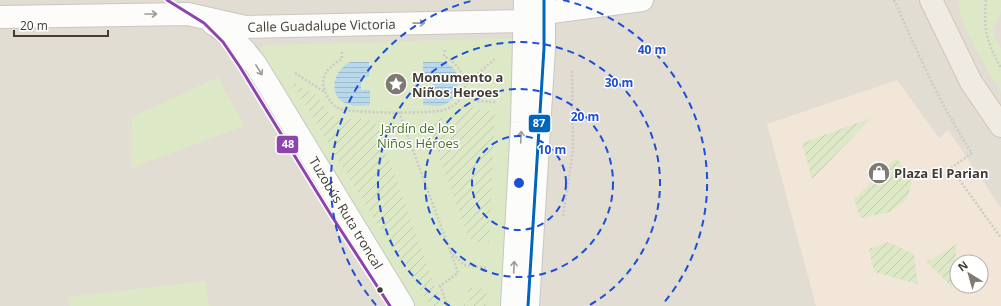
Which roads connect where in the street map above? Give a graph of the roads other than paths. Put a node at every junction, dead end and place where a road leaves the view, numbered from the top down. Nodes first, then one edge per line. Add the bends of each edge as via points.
1 (167, 0) edge
2 (642, 0) edge
3 (931, 0) edge
4 (535, 8) edge
5 (190, 11) edge
6 (0, 17) edge
7 (1001, 126) edge
8 (390, 306) edge
9 (403, 306) edge
10 (512, 306) edge
11 (528, 306) edge

1 - 5 street
2 - 4 street, Calle Guadalupe Victoria
3 - 7 main road via 971,82
5 -> 4 street, Calle Guadalupe Victoria via 245,27
10 -> 4 street
4 - 11 street via 544,48
6 -> 5 street, Calle Guadalupe Victoria
5 - 8 street via 218,38 240,67
5 -> 9 street, Tuzobús Ruta troncal via 224,30 256,65

